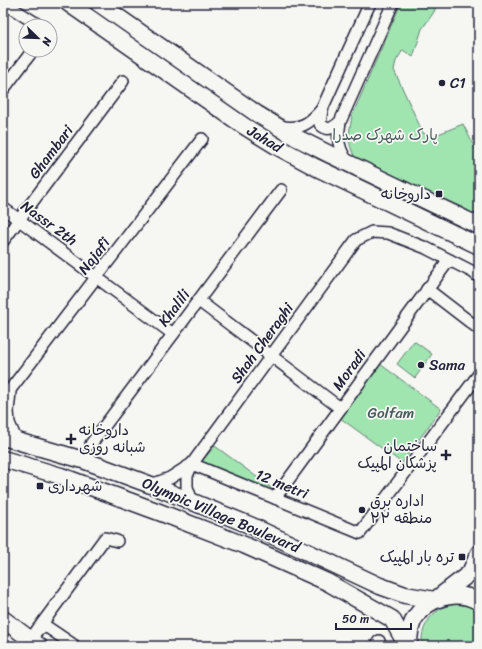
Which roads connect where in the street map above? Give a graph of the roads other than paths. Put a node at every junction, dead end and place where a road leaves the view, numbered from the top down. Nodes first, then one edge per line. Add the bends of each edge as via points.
1 (4, 3) edge
2 (68, 3) edge
3 (98, 3) edge
4 (370, 3) edge
5 (393, 3) edge
6 (28, 18) edge
7 (27, 58) edge
8 (123, 81) dead end
9 (3, 90) edge
10 (322, 109) junction
11 (340, 122) junction
12 (275, 125) junction
13 (202, 138) dead end
14 (350, 164) junction
15 (281, 190) dead end
16 (3, 208) edge
17 (19, 220) junction
18 (479, 226) edge
19 (3, 241) edge
20 (479, 246) edge
21 (449, 260) junction
22 (96, 277) junction
23 (479, 277) edge
24 (427, 289) junction
25 (198, 301) junction
26 (479, 329) edge
27 (174, 334) junction
28 (271, 356) junction
29 (479, 374) edge
30 (6, 396) edge
31 (340, 408) junction
32 (3, 437) edge
33 (25, 443) junction
34 (91, 444) dead end
35 (3, 459) edge
36 (192, 464) junction
37 (151, 485) junction
38 (274, 498) junction
39 (192, 501) junction
40 (117, 541) dead end
41 (479, 553) edge
42 (435, 600) junction
43 (479, 602) edge
44 (3, 620) edge
45 (36, 638) edge
46 (75, 646) edge
47 (408, 646) edge

1 - 6 street
2 - 20 main road, Jahad via 278,147
3 - 12 main road, Jahad
4 - 10 street
5 - 11 street
7 - 9 street
8 - 17 street, Ghambari
10 - 11 street via 320,124 324,128 334,127
10 - 12 street via 314,118 296,128
11 - 14 street via 341,151
12 - 14 main road, Jahad
13 - 22 street, Najafi
14 - 18 main road, Jahad
15 - 25 street, Khalili
16 - 17 street, Nassr 2th
17 - 19 street, Ghambari
17 - 22 street, Nassr 2th
21 - 23 street
21 - 24 street, Moradi
21 - 28 street, Shah Cheraghi via 388,233 372,232 356,240
22 - 27 street, Nassr 2th
22 - 30 street, Najafi
24 - 26 street
24 - 31 street, Moradi
25 - 27 street, Khalili
25 - 28 street
27 - 34 street, Khalili
28 - 31 street
28 - 36 street, Shah Cheraghi
29 - 38 street, 12 metri via 360,533
30 - 33 street via 9,423 15,437
31 - 38 street, Moradi
32 - 33 main road, Olympic Village Boulevard
33 - 37 main road, Olympic Village Boulevard via 83,460
35 - 47 main road, Olympic Village Boulevard via 61,476 159,512 244,545 320,579 392,619
36 - 37 street via 170,478
36 - 38 street, 12 metri
36 - 39 street via 187,476 187,487
37 - 39 main road, Olympic Village Boulevard
39 - 42 main road, Olympic Village Boulevard via 380,586 405,595
40 - 45 street via 105,538
41 - 42 main road via 470,573
42 - 43 main road via 448,596 462,596
42 - 47 main road via 423,608 414,620
44 - 45 main road
45 - 46 street via 47,627

